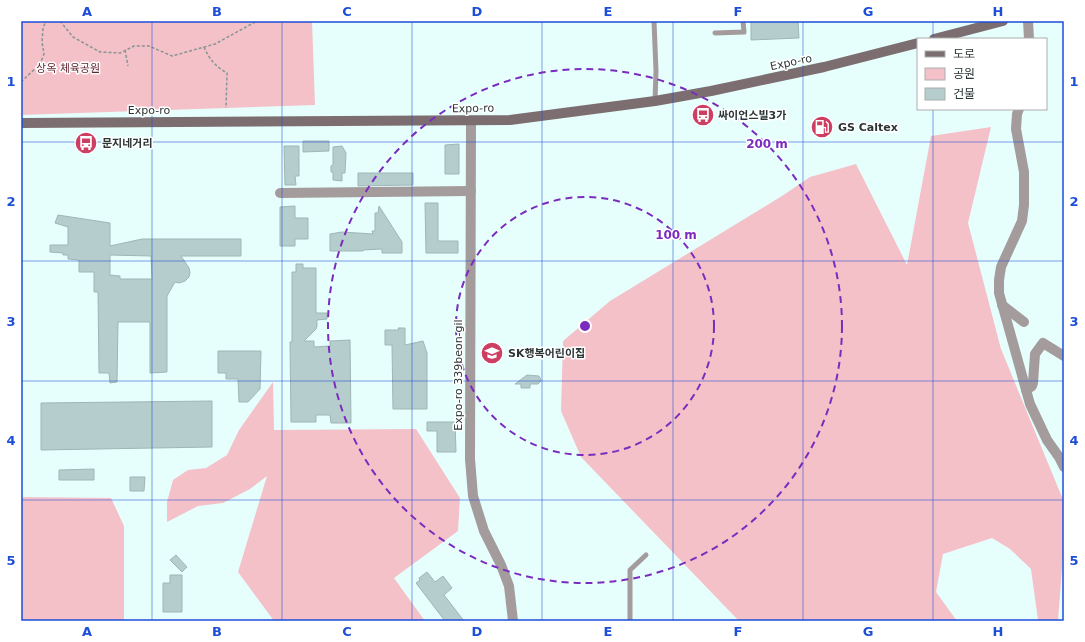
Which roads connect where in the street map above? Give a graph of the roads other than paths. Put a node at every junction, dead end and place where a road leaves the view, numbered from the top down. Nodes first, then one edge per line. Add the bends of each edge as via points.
1 (654, 21) edge
2 (743, 21) edge
3 (1003, 21) edge
4 (1028, 21) edge
5 (715, 33) dead end
6 (938, 38) edge
7 (1029, 38) edge
8 (917, 43) edge
9 (655, 101) junction
10 (1018, 110) edge
11 (471, 121) junction
12 (21, 123) edge
13 (471, 191) junction
14 (280, 193) dead end
15 (1002, 305) junction
16 (1024, 322) dead end
17 (1064, 356) edge
18 (1026, 390) junction
19 (1064, 467) edge
20 (646, 555) dead end
21 (513, 621) edge
22 (630, 621) edge

1 - 9 lane
2 - 5 lane via 744,32
3 - 6 main road
4 - 7 street
8 - 9 main road, Expo-ro via 824,68
9 - 11 main road, Expo-ro via 510,120
10 - 15 street via 1016,129 1024,172 1024,205 1022,221 1001,267 999,286
11 - 12 main road, Expo-ro
11 - 13 street, Expo-ro 339beon-gil
13 - 14 street
13 - 21 street, Expo-ro 339beon-gil via 470,459 473,496 484,531 509,586
15 - 16 street
15 - 18 street
17 - 18 street via 1043,343 1035,354 1032,386
18 - 19 street via 1047,440
20 - 22 lane via 630,570

